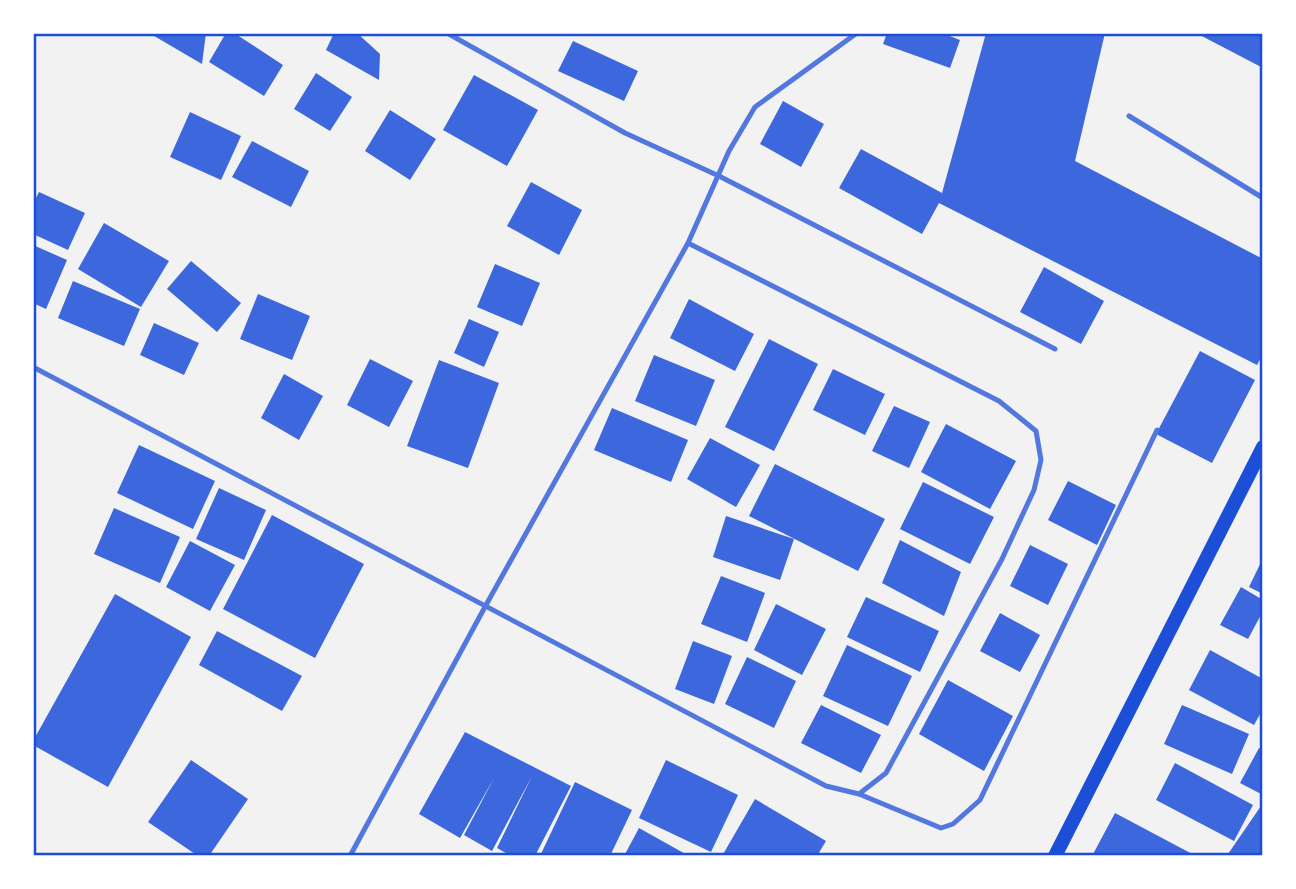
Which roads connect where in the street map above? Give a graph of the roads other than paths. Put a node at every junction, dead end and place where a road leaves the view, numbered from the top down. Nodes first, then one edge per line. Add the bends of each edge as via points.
1 (447, 33) edge
2 (857, 33) edge
3 (1129, 116) dead end
4 (719, 176) junction
5 (1263, 198) edge
6 (688, 243) junction
7 (1055, 349) dead end
8 (33, 367) edge
9 (1157, 430) dead end
10 (1263, 447) edge
11 (486, 605) junction
12 (859, 794) junction
13 (350, 856) edge
14 (1055, 856) edge

1 - 4 lane via 625,133
2 - 4 lane via 755,107
3 - 5 lane
4 - 6 lane
4 - 7 lane
6 - 11 lane
6 - 12 lane via 999,401 1036,431 1041,460 1034,490 1002,559 886,773
8 - 11 lane
9 - 12 lane via 981,800 953,824 941,828
10 - 14 main road
11 - 12 lane via 826,786
11 - 13 lane

